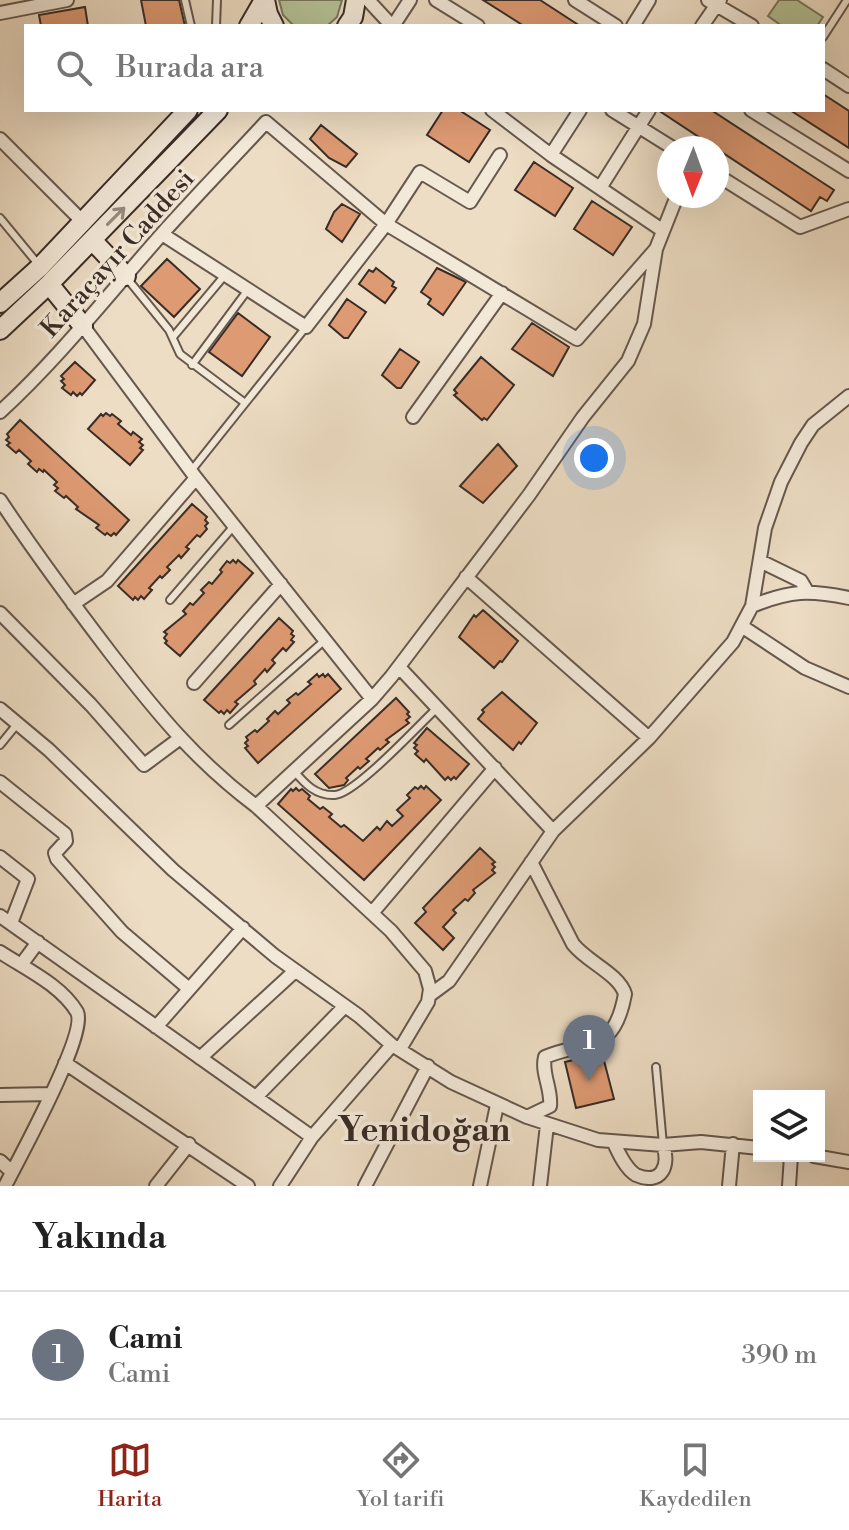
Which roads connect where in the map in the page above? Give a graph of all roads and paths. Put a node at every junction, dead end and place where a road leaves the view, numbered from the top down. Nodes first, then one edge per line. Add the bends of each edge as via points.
1 (67, 0) edge
2 (185, 0) edge
3 (217, 0) edge
4 (264, 0) edge
5 (356, 0) edge
6 (368, 0) edge
7 (410, 0) edge
8 (436, 0) edge
9 (575, 0) edge
10 (649, 0) edge
11 (847, 0) edge
12 (715, 1) edge
13 (0, 13) edge
14 (191, 24) edge
15 (216, 24) edge
16 (250, 24) edge
17 (273, 24) edge
18 (348, 24) edge
19 (391, 24) edge
20 (394, 24) edge
21 (475, 24) edge
22 (613, 24) edge
23 (634, 24) edge
24 (703, 24) edge
25 (749, 24) edge
26 (825, 34) edge
27 (825, 70) edge
28 (849, 86) edge
29 (186, 112) edge
30 (216, 112) edge
31 (495, 112) edge
32 (579, 112) edge
33 (615, 112) edge
34 (648, 112) edge
35 (754, 112) edge
36 (639, 127) junction
37 (657, 138) edge
38 (0, 139) edge
39 (500, 155) dead end
40 (551, 155) junction
41 (849, 171) edge
42 (729, 183) edge
43 (600, 188) junction
44 (672, 208) edge
45 (849, 209) edge
46 (0, 218) edge
47 (83, 222) junction
48 (386, 224) junction
49 (662, 230) junction
50 (162, 234) junction
51 (92, 240) junction
52 (656, 249) junction
53 (40, 267) junction
54 (225, 275) junction
55 (126, 276) junction
56 (49, 284) junction
57 (248, 289) junction
58 (502, 293) junction
59 (0, 303) edge
60 (83, 326) junction
61 (306, 327) junction
62 (0, 330) edge
63 (173, 337) junction
64 (192, 365) junction
65 (849, 396) edge
66 (245, 403) junction
67 (0, 412) edge
68 (413, 417) dead end
69 (193, 474) junction
70 (0, 500) edge
71 (234, 526) junction
72 (760, 561) junction
73 (466, 577) junction
74 (281, 584) junction
75 (807, 591) junction
76 (849, 598) edge
77 (170, 600) dead end
78 (73, 604) junction
79 (752, 606) junction
80 (0, 613) edge
81 (743, 627) junction
82 (325, 640) junction
83 (399, 667) junction
84 (194, 683) dead end
85 (849, 687) edge
86 (372, 699) junction
87 (0, 709) edge
88 (434, 711) dead end
89 (18, 723) junction
90 (229, 725) dead end
91 (649, 738) junction
92 (179, 739) junction
93 (0, 745) edge
94 (495, 768) junction
95 (294, 771) junction
96 (0, 782) edge
97 (256, 806) junction
98 (553, 831) junction
99 (0, 857) edge
100 (531, 862) junction
101 (372, 913) junction
102 (5, 919) edge
103 (243, 928) junction
104 (38, 942) junction
105 (0, 952) edge
106 (21, 965) junction
107 (295, 971) junction
108 (188, 988) junction
109 (430, 995) junction
110 (345, 1006) junction
111 (156, 1027) junction
112 (396, 1047) junction
113 (200, 1058) junction
114 (65, 1063) junction
115 (428, 1066) junction
116 (656, 1067) dead end
117 (51, 1094) junction
118 (0, 1095) edge
119 (256, 1097) junction
120 (497, 1105) junction
121 (527, 1117) junction
122 (547, 1125) junction
123 (312, 1137) junction
124 (614, 1143) junction
125 (189, 1144) junction
126 (733, 1144) junction
127 (663, 1145) junction
128 (753, 1147) edge
129 (825, 1158) edge
130 (0, 1161) edge
131 (791, 1162) edge
132 (849, 1162) edge
133 (12, 1172) junction
134 (5, 1186) edge
135 (156, 1186) edge
136 (248, 1186) edge
137 (280, 1186) edge
138 (365, 1186) edge
139 (480, 1186) edge
140 (540, 1186) edge
141 (729, 1186) edge
142 (789, 1186) edge

1 - 13 street
2 - 14 lane
3 - 15 lane
4 - 16 street
4 - 17 street
5 - 18 street
6 - 19 street
7 - 20 street
8 - 21 street
9 - 22 street
10 - 23 street
11 - 26 lane
12 - 24 street
12 - 25 street
27 - 28 street
29 - 47 street
51 -> 30 street
31 - 40 street
32 - 40 street
33 - 36 street
34 - 36 street
35 - 41 street
36 - 37 street
36 - 43 street
38 - 47 street
39 - 48 street via 470,202 420,172
40 - 43 street
42 - 45 street via 800,227
43 - 49 street
44 - 49 street
46 - 53 lane
47 - 53 street
48 - 50 street, Karaçayır Caddesi via 266,122
48 - 58 street
48 - 61 street
49 - 52 street
50 - 54 street
50 - 55 street, Karaçayır Caddesi
51 - 55 street
51 - 56 street
52 - 58 street via 577,339
52 - 73 street via 644,324 628,361
53 - 59 street
54 - 57 street
54 - 63 lane
55 - 60 street, Karaçayır Caddesi
55 - 63 lane
56 - 60 street
56 - 62 street
57 - 61 street
57 - 64 lane
58 - 68 street
60 - 67 street, Karaçayır Caddesi
60 - 69 street
61 - 66 lane
63 - 64 lane
64 - 66 lane
65 - 72 street via 813,425 795,453 770,511
66 - 69 lane
69 - 71 street
69 - 78 street via 107,581
70 - 78 street
71 - 74 street
71 - 77 lane
72 - 75 street via 801,581
72 - 79 street
73 - 83 street
73 - 91 street
74 - 82 street
74 - 84 street
75 - 76 street
75 - 79 street
78 - 92 street
79 - 81 street
80 - 92 street via 144,765
81 - 85 street via 805,668
81 - 91 street
82 - 86 street
82 - 90 lane
83 - 86 street
83 - 94 street
86 - 95 street
87 - 89 street
88 - 95 lane via 352,789 334,795 308,789
89 - 93 lane
89 - 103 street via 173,870
91 - 98 street
92 - 97 street
94 - 98 street
94 - 101 street
95 - 97 street
96 - 108 street via 65,834 57,859 122,932
97 - 101 street
98 - 100 street
99 - 102 street via 28,879
100 - 109 street via 449,981
100 - 121 street via 573,944 621,983 625,994 613,1030 602,1040 545,1057 550,1106
101 - 109 street via 425,971
102 - 104 street
103 - 107 street
103 - 108 street
104 - 106 street
104 - 111 street
105 - 106 street
106 - 114 street via 58,990 77,1012 80,1022
107 - 110 street
107 - 113 street
108 - 111 street
109 - 112 street
110 - 112 street
110 - 119 street
111 - 113 street
112 - 115 street
112 - 123 street
113 - 119 street
114 - 117 street
114 - 125 street
115 - 120 street
115 - 138 street
116 - 127 lane
117 - 118 street
117 - 133 street
119 - 123 street
120 - 121 street
120 - 139 street
121 - 122 street
122 - 124 street
122 - 140 street
123 - 137 street
124 - 127 street
124 - 127 street via 634,1174 645,1179 666,1170
125 - 135 street
125 - 136 street
126 - 127 street
126 - 128 street
126 - 141 street
129 - 132 street
130 - 133 street
131 - 142 street
133 - 134 street

